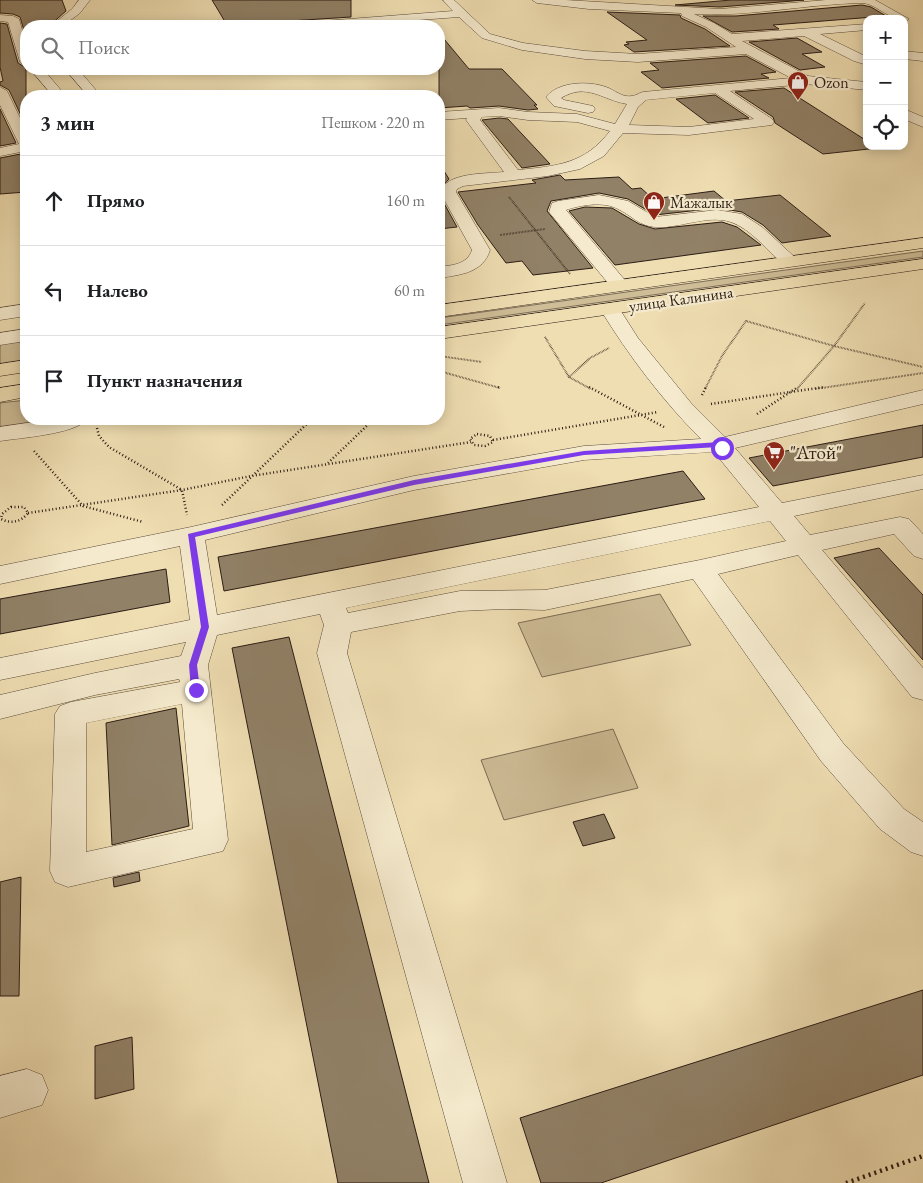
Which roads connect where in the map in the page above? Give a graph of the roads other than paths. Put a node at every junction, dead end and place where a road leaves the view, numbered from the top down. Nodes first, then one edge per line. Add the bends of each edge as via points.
1 (85, 0) edge
2 (448, 0) edge
3 (537, 0) edge
4 (650, 0) edge
5 (866, 0) edge
6 (660, 8) junction
7 (676, 10) junction
8 (720, 12) junction
9 (463, 14) junction
10 (892, 15) edge
11 (0, 18) edge
12 (64, 20) edge
13 (380, 20) edge
14 (710, 25) junction
15 (863, 27) edge
16 (806, 32) junction
17 (730, 38) junction
18 (505, 42) junction
19 (541, 49) junction
20 (748, 50) junction
21 (908, 55) edge
22 (20, 56) edge
23 (923, 57) edge
24 (522, 60) dead end
25 (864, 60) edge
26 (556, 63) dead end
27 (43, 75) edge
28 (76, 75) edge
29 (805, 80) junction
30 (863, 82) edge
31 (718, 89) junction
32 (55, 90) edge
33 (90, 90) edge
34 (0, 91) edge
35 (658, 94) junction
36 (673, 106) dead end
37 (632, 107) junction
38 (478, 113) junction
39 (582, 114) junction
40 (908, 115) edge
41 (445, 116) edge
42 (688, 118) dead end
43 (923, 124) edge
44 (619, 129) junction
45 (704, 129) junction
46 (20, 133) edge
47 (20, 147) edge
48 (0, 152) edge
49 (20, 163) edge
50 (0, 165) edge
51 (514, 175) junction
52 (923, 243) edge
53 (790, 261) junction
54 (923, 264) edge
55 (445, 271) edge
56 (620, 286) junction
57 (610, 309) junction
58 (445, 310) edge
59 (20, 311) edge
60 (0, 314) edge
61 (445, 332) edge
62 (20, 336) edge
63 (0, 339) edge
64 (20, 367) edge
65 (0, 370) edge
66 (20, 392) edge
67 (0, 394) edge
68 (923, 397) edge
69 (60, 425) edge
70 (0, 434) edge
71 (720, 444) junction
72 (923, 482) edge
73 (775, 511) junction
74 (912, 523) edge
75 (191, 535) junction
76 (804, 545) junction
77 (923, 550) edge
78 (700, 569) junction
79 (0, 575) edge
80 (334, 613) junction
81 (205, 627) junction
82 (0, 669) edge
83 (194, 678) junction
84 (923, 689) edge
85 (0, 707) edge
86 (923, 841) edge
87 (485, 1183) edge

1 - 12 street
2 - 9 street
3 - 6 street via 589,6
4 - 6 street
5 - 8 street
5 - 10 street
6 - 7 street
7 - 8 street
7 - 14 street
8 - 14 street via 720,20
9 - 13 street
9 - 18 street via 483,34
11 - 22 street via 13,19
14 - 17 street
15 - 16 street
16 - 17 street
16 - 25 street
17 - 20 street
18 - 19 street
18 - 24 street
19 - 20 street via 638,58
19 - 26 street
20 - 29 street
21 - 23 street
27 - 32 street
28 - 33 street
29 - 30 street
29 - 31 street
31 - 35 street
31 - 45 street via 767,122
34 - 46 street
35 - 36 street
35 - 37 street via 643,96
37 - 39 street
37 - 39 street via 592,87 566,89 553,97
37 - 44 street
38 - 39 street via 528,116
38 - 41 street
38 - 51 street via 473,120
39 - 44 street
40 - 43 street
42 - 45 street
44 - 45 street
44 - 51 street via 586,162 570,169
47 - 48 street
49 - 50 street
51 - 55 street via 450,186 448,192 481,250 480,258 472,264
52 - 53 main road, улица Калинина
53 - 56 main road, улица Калинина
53 - 56 street via 742,221 727,216 655,222 642,218 624,205 607,200 558,207 557,212 568,227
54 - 57 main road, улица Калинина
56 - 58 main road, улица Калинина
57 - 61 main road, улица Калинина
57 - 71 street via 630,341 696,403
59 - 60 street
62 - 63 street
64 - 65 main road
66 - 67 main road
68 - 71 street
69 - 70 street
71 - 73 street
71 - 75 street via 575,454 414,482
72 - 73 street
73 - 76 street
73 - 80 street
74 - 76 street
74 - 77 street
75 - 79 street
75 - 81 street
76 - 78 street
76 - 84 street
78 - 80 street via 545,600 460,601
78 - 86 street via 832,752 892,819
80 - 81 street
80 - 87 street via 332,653
81 - 82 street
81 - 83 street
83 - 83 street via 210,840 68,871 71,714
83 - 85 street via 95,684

